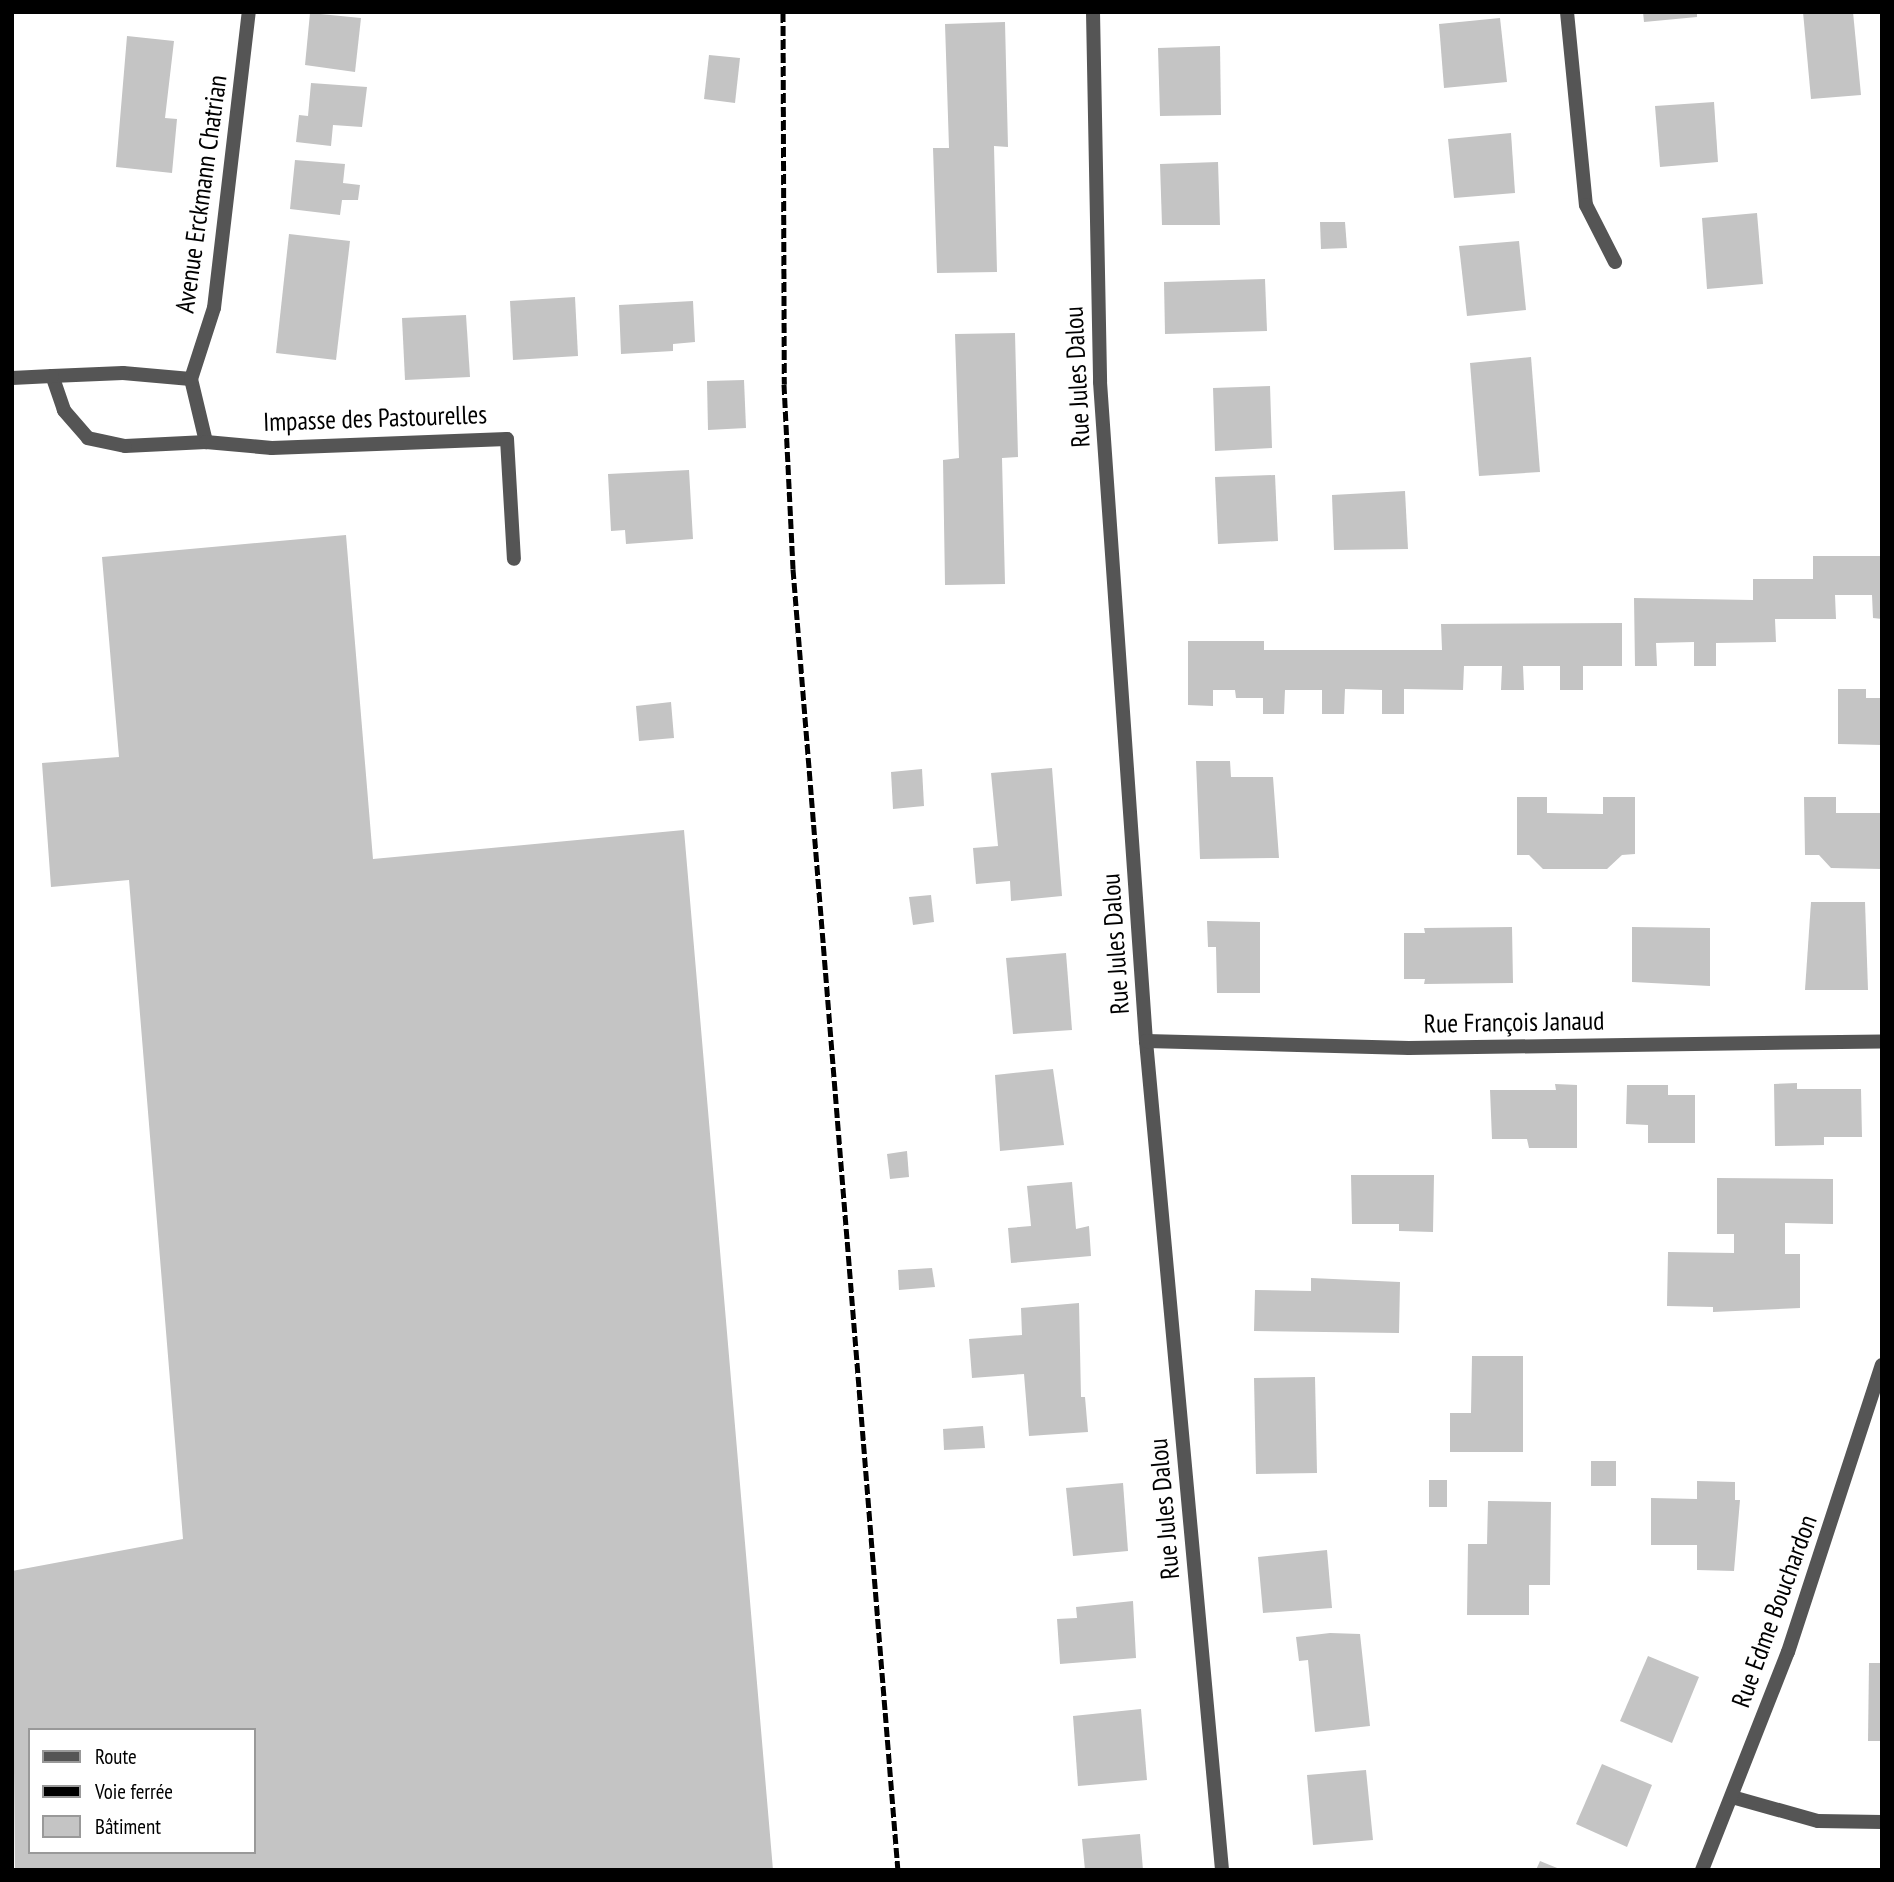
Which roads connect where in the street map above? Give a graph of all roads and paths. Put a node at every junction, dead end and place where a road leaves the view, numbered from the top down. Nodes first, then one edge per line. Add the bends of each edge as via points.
1 (249, 12) edge
2 (1093, 12) edge
3 (1567, 12) edge
4 (1615, 262) dead end
5 (52, 376) junction
6 (12, 378) edge
7 (191, 379) junction
8 (206, 442) junction
9 (514, 559) dead end
10 (1146, 1041) junction
11 (1882, 1041) edge
12 (1882, 1365) edge
13 (1732, 1797) junction
14 (1882, 1822) edge
15 (1222, 1870) edge
16 (1702, 1870) edge

1 - 7 street, Avenue Erckmann Chatrian via 214,308
2 - 10 street, Rue Jules Dalou via 1100,382
3 - 4 street via 1586,205
5 - 6 street
5 - 7 street via 123,373
5 - 8 street, Impasse des Pastourelles via 64,410 88,438 125,446
7 - 8 street
8 - 9 street, Impasse des Pastourelles via 272,448 507,439
10 - 11 street, Rue François Janaud via 1409,1048
10 - 15 street, Rue Jules Dalou
12 - 13 street, Rue Edme Bouchardon via 1788,1652
13 - 14 street via 1818,1821
13 - 16 street, Rue Edme Bouchardon

